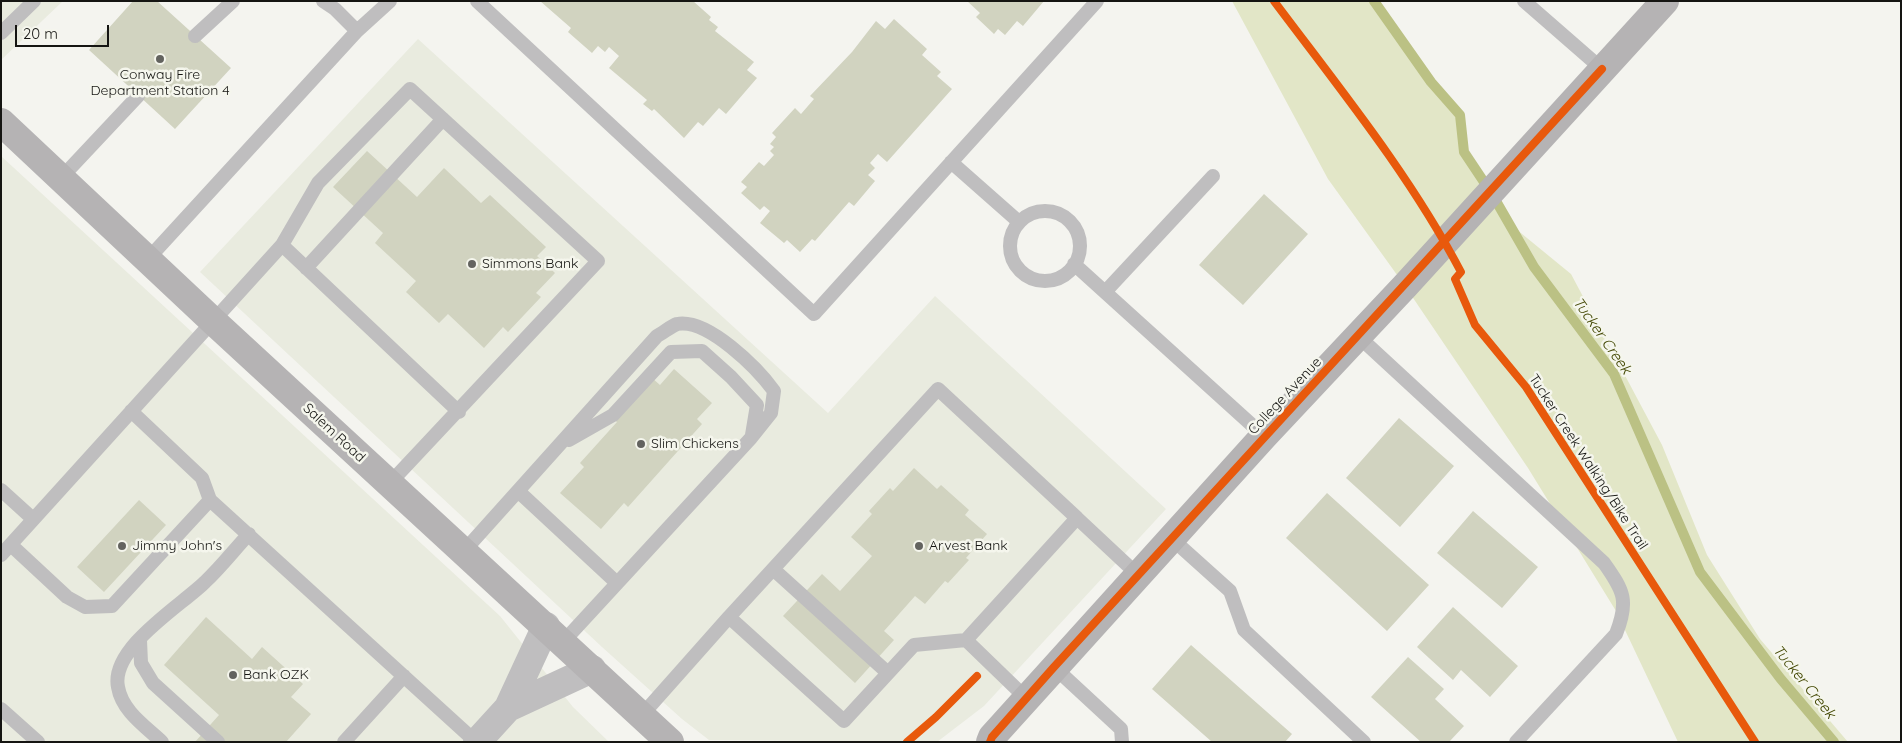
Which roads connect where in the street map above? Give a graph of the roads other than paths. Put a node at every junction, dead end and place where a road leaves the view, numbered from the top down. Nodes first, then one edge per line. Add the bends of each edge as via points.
1 (34, 1) edge
2 (233, 1) edge
3 (323, 1) edge
4 (390, 1) edge
5 (477, 1) edge
6 (1097, 1) edge
7 (1524, 1) edge
8 (1665, 1) edge
9 (357, 32) junction
10 (1, 33) edge
11 (195, 36) dead end
12 (1602, 69) junction
13 (138, 96) dead end
14 (443, 119) junction
15 (1, 122) edge
16 (951, 162) junction
17 (1213, 176) dead end
18 (61, 178) junction
19 (1019, 222) junction
20 (282, 244) junction
21 (148, 259) junction
22 (1074, 264) junction
23 (306, 268) junction
24 (1105, 292) junction
25 (214, 322) junction
26 (1358, 336) junction
27 (131, 411) junction
28 (458, 412) junction
29 (1264, 436) junction
30 (751, 438) junction
31 (560, 444) junction
32 (389, 484) junction
33 (1, 490) edge
34 (518, 491) junction
35 (210, 500) junction
36 (1077, 518) junction
37 (33, 519) junction
38 (249, 534) junction
39 (1171, 538) junction
40 (6, 550) edge
41 (464, 551) junction
42 (773, 570) junction
43 (1138, 575) junction
44 (617, 583) junction
45 (729, 617) junction
46 (554, 634) junction
47 (140, 640) junction
48 (966, 640) junction
49 (1054, 667) junction
50 (592, 669) junction
51 (888, 673) junction
52 (404, 676) junction
53 (1026, 698) junction
54 (508, 708) junction
55 (1, 709) edge
56 (642, 715) junction
57 (986, 740) edge
58 (38, 742) edge
59 (162, 742) edge
60 (218, 742) edge
61 (344, 742) edge
62 (476, 742) edge
63 (670, 742) edge
64 (1122, 742) edge
65 (1364, 742) edge
66 (1516, 742) edge

1 - 10 lane
2 - 11 lane
3 - 9 lane
4 - 9 lane
5 - 16 lane via 814,314
6 - 16 lane
7 - 12 lane
8 - 12 street, College Avenue
9 - 21 lane
12 - 26 street, College Avenue
13 - 18 lane
14 - 20 lane via 410,89 318,183
14 - 23 lane
14 - 28 lane via 598,261
15 - 18 street, Salem Road
16 - 19 lane
17 - 24 lane
18 - 21 street, Salem Road
19 - 22 lane via 1040,212 1056,213 1071,222 1080,242
19 - 22 lane via 1010,251 1020,270 1028,276 1049,281 1059,278
20 - 23 lane
20 - 25 lane
21 - 25 street, Salem Road
22 - 24 lane
23 - 28 lane
24 - 29 lane
25 - 27 lane
25 - 32 street, Salem Road
26 - 29 street, College Avenue
26 - 66 lane via 1604,563 1622,587 1624,615 1616,634
27 - 35 lane via 202,478
27 - 37 lane
28 - 32 lane
29 - 39 street, College Avenue
30 - 31 lane via 757,405 702,351 671,352 614,415
30 - 31 lane via 771,412 774,391 718,336 677,324 657,336
30 - 44 lane
31 - 34 lane
32 - 41 street, Salem Road
33 - 37 lane
34 - 41 lane
34 - 44 lane
35 - 38 lane
35 - 40 lane via 112,606 85,607
36 - 42 lane via 938,389
36 - 43 lane
36 - 48 lane
37 - 40 lane
38 - 47 lane via 205,583 153,624
38 - 52 lane
39 - 43 street, College Avenue
39 - 65 lane via 1230,591 1244,630
41 - 46 street, Salem Road
42 - 45 lane
42 - 51 lane
43 - 49 street, College Avenue
44 - 46 lane
45 - 51 lane via 844,721
45 - 56 lane
46 - 50 street, Salem Road
46 - 54 street
47 - 59 lane via 121,663 117,685 125,707
47 - 60 lane via 141,663 153,683
48 - 51 lane via 914,645
48 - 53 lane
49 - 53 street, College Avenue
49 - 64 lane via 1121,729
50 - 54 street
50 - 56 street, Salem Road
52 - 61 lane
52 - 62 lane
53 - 57 street, College Avenue
54 - 62 street
55 - 58 lane
56 - 63 street, Salem Road

